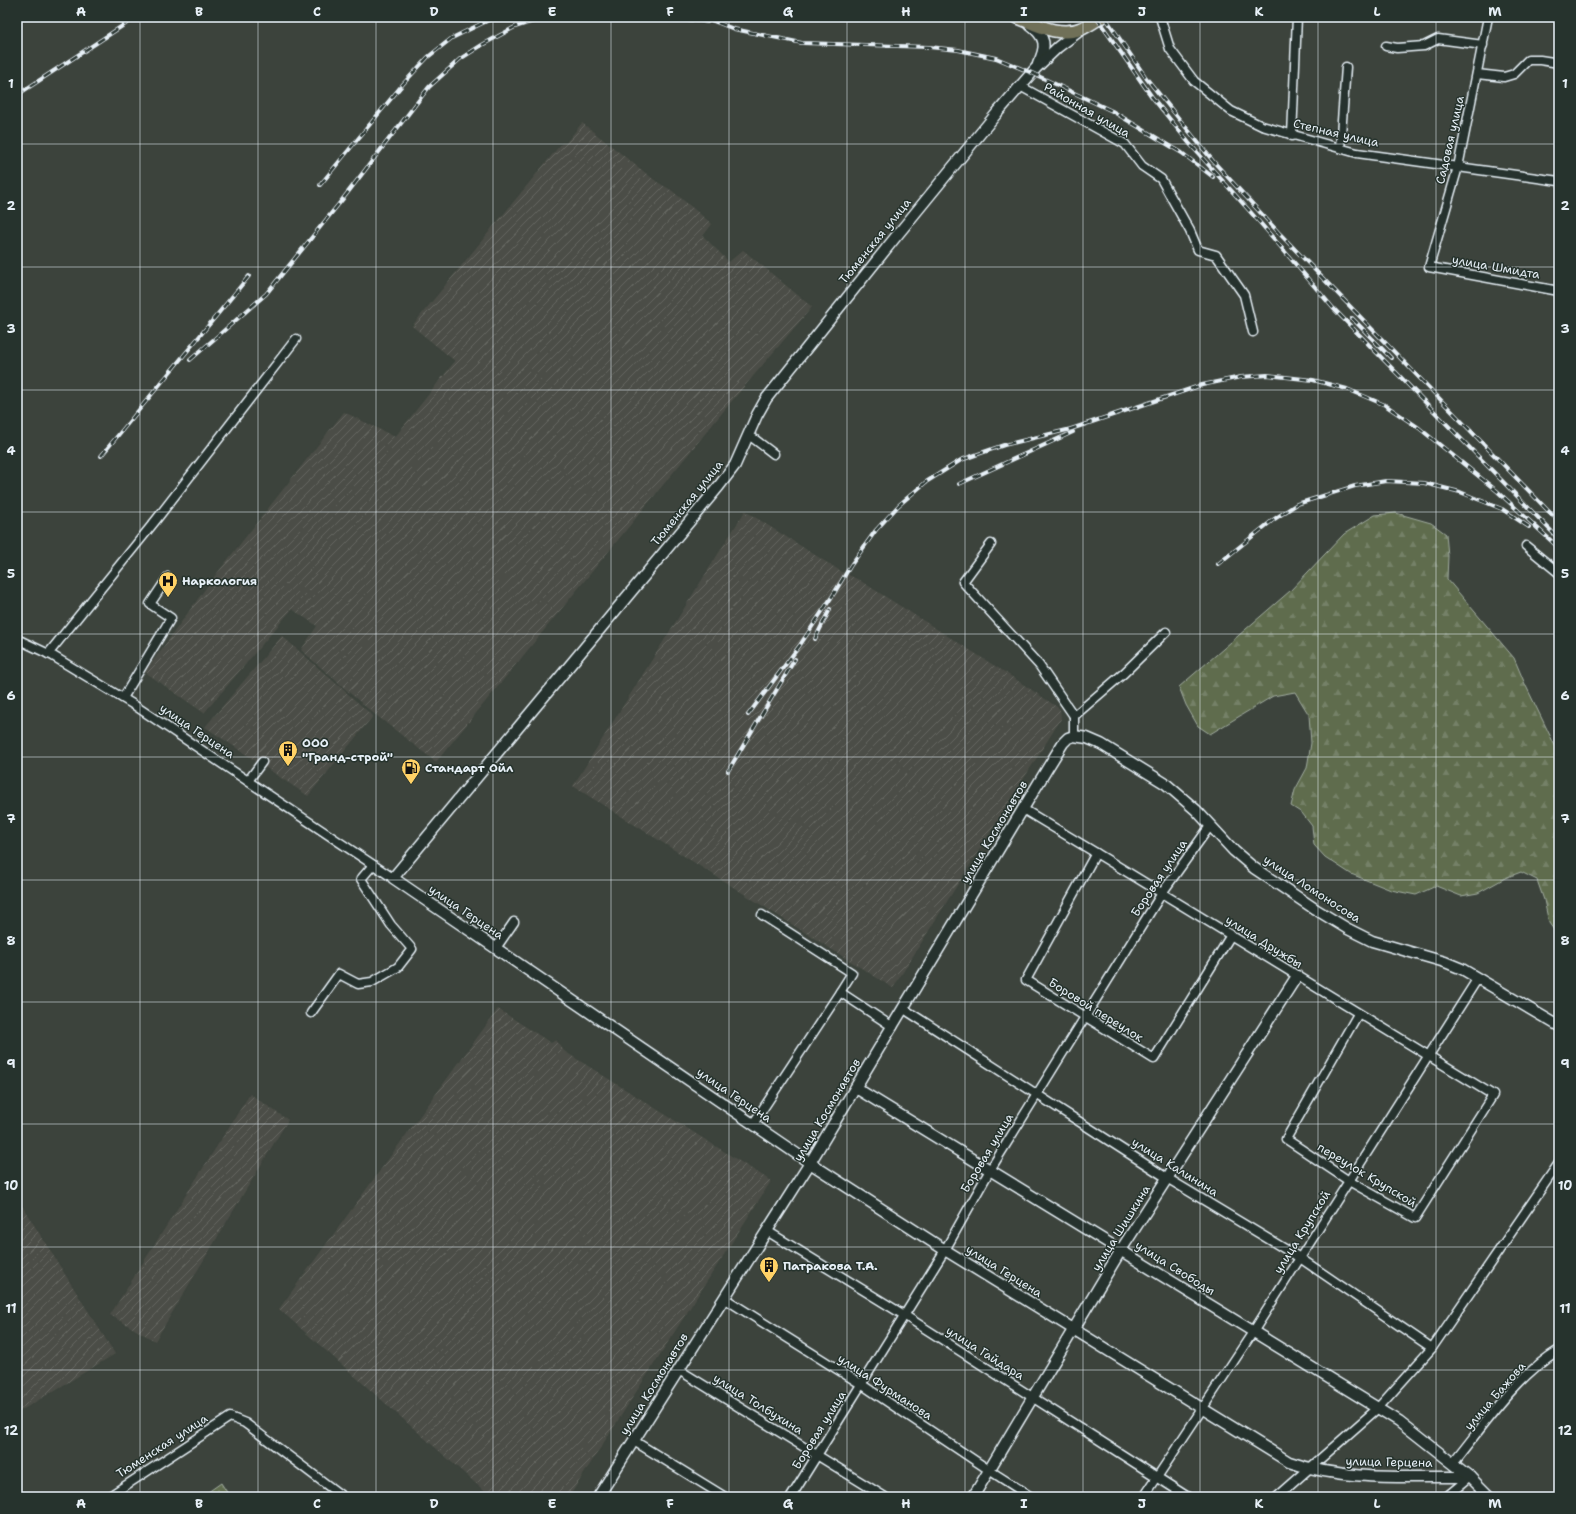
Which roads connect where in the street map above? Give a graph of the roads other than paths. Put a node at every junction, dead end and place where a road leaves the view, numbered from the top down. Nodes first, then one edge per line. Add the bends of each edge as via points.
1 (1101, 17) edge
2 (1160, 17) edge
3 (1297, 17) edge
4 (1488, 17) edge
5 (1018, 18) edge
6 (1082, 28) junction
7 (1482, 45) junction
8 (1386, 46) dead end
9 (1559, 63) edge
10 (1346, 67) dead end
11 (1036, 68) junction
12 (1477, 74) junction
13 (1020, 86) junction
14 (1292, 136) junction
15 (1340, 148) junction
16 (1458, 167) junction
17 (1559, 181) edge
18 (1429, 267) joint
19 (1559, 291) edge
20 (1254, 332) dead end
21 (296, 339) dead end
22 (749, 435) junction
23 (774, 454) dead end
24 (991, 544) dead end
25 (1526, 546) dead end
26 (1559, 573) edge
27 (168, 577) dead end
28 (1166, 632) dead end
29 (17, 639) edge
30 (48, 654) junction
31 (123, 698) junction
32 (1074, 716) junction
33 (1074, 736) junction
34 (262, 762) dead end
35 (248, 781) junction
36 (1023, 809) junction
37 (1210, 826) junction
38 (1096, 853) junction
39 (373, 865) junction
40 (393, 878) junction
41 (1162, 893) junction
42 (762, 915) dead end
43 (514, 922) dead end
44 (1231, 935) junction
45 (496, 948) junction
46 (1297, 976) junction
47 (1478, 978) junction
48 (840, 992) junction
49 (904, 1009) junction
50 (312, 1013) dead end
51 (1358, 1014) junction
52 (1084, 1017) junction
53 (1559, 1026) edge
54 (893, 1027) junction
55 (1428, 1056) junction
56 (856, 1088) junction
57 (1036, 1094) junction
58 (1492, 1095) joint
59 (753, 1124) junction
60 (810, 1163) junction
61 (1559, 1163) edge
62 (990, 1170) junction
63 (1167, 1178) junction
64 (1349, 1181) junction
65 (767, 1231) junction
66 (945, 1250) junction
67 (1121, 1250) junction
68 (1300, 1258) junction
69 (724, 1298) junction
70 (904, 1315) junction
71 (1074, 1329) junction
72 (1253, 1332) junction
73 (1432, 1348) junction
74 (1559, 1350) edge
75 (679, 1370) junction
76 (861, 1384) junction
77 (1033, 1397) junction
78 (1202, 1408) junction
79 (1378, 1408) junction
80 (634, 1441) junction
81 (817, 1455) junction
82 (1453, 1464) junction
83 (1309, 1469) junction
84 (989, 1470) junction
85 (1470, 1477) junction
86 (1157, 1478) junction
87 (108, 1497) edge
88 (343, 1497) edge
89 (598, 1497) edge
90 (725, 1497) edge
91 (791, 1497) edge
92 (885, 1497) edge
93 (973, 1497) edge
94 (1031, 1497) edge
95 (1144, 1497) edge
96 (1188, 1497) edge
97 (1277, 1497) edge
98 (1446, 1497) edge
99 (1490, 1497) edge

1 - 6 main road
2 - 14 street, Степная улица via 1170,49 1194,81 1231,111 1262,126
3 - 14 street
4 - 7 street, Садовая улица
5 - 6 main road via 1054,30
5 - 11 street via 1031,26 1042,38 1043,51
6 - 11 street, Тюменская улица
7 - 8 street via 1438,38 1424,46
7 - 12 street, Садовая улица
9 - 12 street via 1528,60 1509,76
10 - 15 street
11 - 13 street, Тюменская улица
12 - 16 street, Садовая улица
13 - 20 street, Районная улица via 1125,144 1142,166 1161,179 1198,250 1216,255 1244,295
13 - 22 street, Тюменская улица via 766,399
14 - 15 street, Степная улица
15 - 16 street, Степная улица via 1358,153
16 - 17 street, Степная улица
16 - 18 street, Садовая улица
18 - 19 street, улица Шмидта
21 - 30 street
22 - 23 street
22 - 40 street, Тюменская улица via 735,464 715,491
24 - 32 street via 963,582 1038,665
25 - 26 street
27 - 31 street via 150,604 171,618
28 - 32 street
29 - 30 street, улица Герцена
30 - 31 street, улица Герцена
31 - 35 street, улица Герцена
32 - 33 street
33 - 36 street, улица Космонавтов via 1063,743
33 - 37 street, улица Ломоносова via 1101,744 1166,784 1183,797
34 - 35 street
35 - 39 street, улица Герцена
36 - 38 street, улица Дружбы
36 - 49 street, улица Космонавтов
37 - 41 street, Боровая улица
37 - 47 street, улица Ломоносова via 1254,868 1348,929 1386,946 1445,962
38 - 41 street, улица Дружбы
38 - 52 street, Боровой переулок via 1026,980
39 - 40 street, улица Герцена
39 - 50 street via 362,879 391,925 412,949 398,967 372,982 358,984 339,974
40 - 45 street, улица Герцена
41 - 44 street, улица Дружбы
41 - 52 street, Боровая улица
42 - 48 street via 852,973
43 - 45 street
44 - 46 street, улица Дружбы
44 - 52 street, Боровой переулок via 1154,1059
45 - 59 street, улица Герцена
46 - 51 street, улица Дружбы
46 - 63 street, улица Шишкина
47 - 53 street, улица Ломоносова
47 - 55 street, улица Крупской
48 - 54 street
48 - 59 street
49 - 54 street, улица Космонавтов
49 - 57 street, улица Калинина
51 - 55 street, улица Дружбы
51 - 64 street, переулок Крупской via 1286,1139
52 - 57 street, Боровая улица
54 - 56 street, улица Космонавтов
55 - 58 street, улица Дружбы
55 - 64 street, улица Крупской
56 - 60 street, улица Космонавтов
56 - 62 street, улица Свободы
57 - 62 street, Боровая улица
57 - 63 street, улица Калинина
58 - 64 street, переулок Крупской via 1415,1218
59 - 60 street, улица Герцена
60 - 65 street, улица Космонавтов
60 - 66 street, улица Герцена
61 - 73 street
62 - 66 street, Боровая улица
62 - 67 street, улица Свободы
63 - 67 street, улица Шишкина
63 - 68 street, улица Калинина
64 - 68 street, улица Крупской
65 - 69 street, улица Космонавтов
65 - 70 street, улица Гайдара
66 - 70 street, Боровая улица
66 - 71 street, улица Герцена
67 - 71 street, улица Шишкина
67 - 72 street, улица Свободы
68 - 72 street, улица Крупской
68 - 73 street, улица Калинина
69 - 75 street, улица Космонавтов
69 - 76 street, улица Фурманова
70 - 76 street, Боровая улица
70 - 77 street, улица Гайдара
71 - 77 street, улица Шишкина
71 - 78 street, улица Герцена
72 - 78 street, улица Крупской
72 - 79 street, улица Свободы
73 - 79 street
74 - 82 street, улица Бажова via 1532,1371 1502,1403
75 - 80 street, улица Космонавтов
75 - 81 street, улица Толбухина
76 - 81 street, Боровая улица
76 - 84 street, улица Фурманова
77 - 84 street, улица Шишкина
77 - 86 street, улица Гайдара
78 - 83 street, улица Герцена via 1289,1462
78 - 86 street, улица Крупской
79 - 82 street, улица Свободы via 1399,1421
79 - 83 street
80 - 89 street, улица Космонавтов
80 - 90 street
81 - 91 street, Боровая улица
81 - 92 street, улица Толбухина
82 - 85 street, улица Свободы
83 - 85 street, улица Герцена via 1353,1476
83 - 97 street
84 - 93 street, улица Шишкина
84 - 94 street, улица Фурманова
85 - 98 street
85 - 99 street
86 - 95 street, улица Крупской
86 - 96 street, улица Гайдара
87 - 88 street, Тюменская улица via 230,1417 245,1423

